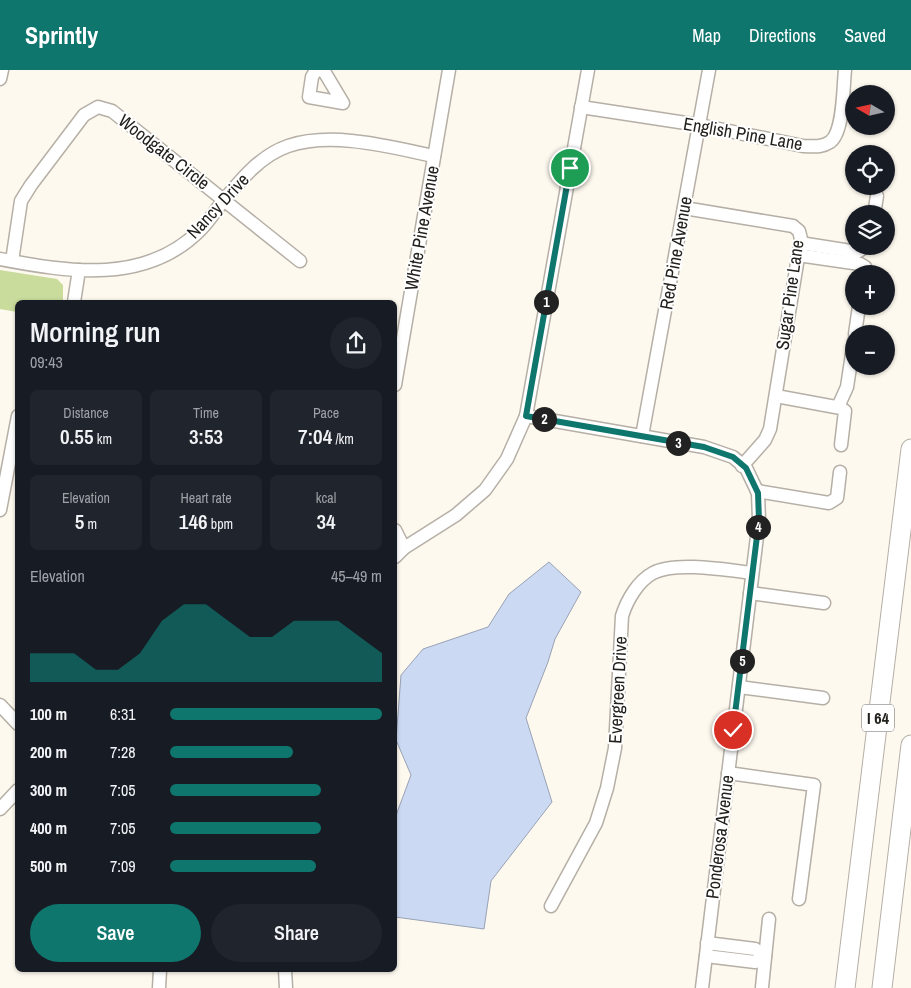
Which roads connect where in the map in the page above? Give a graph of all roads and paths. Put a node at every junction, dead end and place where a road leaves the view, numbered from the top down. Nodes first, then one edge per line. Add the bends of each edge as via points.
1 (2, 70) edge
2 (316, 70) edge
3 (320, 70) edge
4 (450, 70) edge
5 (588, 70) edge
6 (709, 70) edge
7 (844, 70) edge
8 (0, 79) edge
9 (581, 106) junction
10 (699, 125) junction
11 (434, 156) junction
12 (877, 196) dead end
13 (224, 200) junction
14 (876, 205) edge
15 (684, 208) junction
16 (799, 249) junction
17 (845, 251) edge
18 (6, 260) edge
19 (300, 261) dead end
20 (862, 265) edge
21 (79, 270) junction
22 (74, 300) edge
23 (397, 373) edge
24 (849, 375) edge
25 (776, 396) junction
26 (838, 407) junction
27 (526, 416) junction
28 (15, 432) edge
29 (642, 436) junction
30 (841, 445) dead end
31 (911, 449) edge
32 (742, 466) junction
33 (840, 472) dead end
34 (757, 491) junction
35 (0, 510) edge
36 (397, 539) edge
37 (400, 553) edge
38 (752, 572) junction
39 (750, 593) junction
40 (824, 603) dead end
41 (738, 687) junction
42 (823, 698) dead end
43 (0, 705) edge
44 (15, 721) edge
45 (911, 745) edge
46 (728, 773) junction
47 (15, 793) edge
48 (0, 809) edge
49 (799, 899) dead end
50 (551, 906) dead end
51 (769, 919) dead end
52 (707, 943) junction
53 (706, 956) junction
54 (765, 956) junction
55 (160, 972) edge
56 (285, 972) edge
57 (762, 987) dead end
58 (159, 988) edge
59 (286, 988) edge
60 (702, 988) edge
61 (845, 988) edge
62 (882, 988) edge

1 - 8 street
2 - 3 street via 309,97 343,103 325,72
4 - 11 street, White Pine Avenue
5 - 9 street
6 - 10 street, Red Pine Avenue
7 - 10 street, English Pine Lane via 838,130 832,141 820,147
9 - 10 street, English Pine Lane
9 - 27 street
10 - 15 street, Red Pine Avenue
11 - 13 street, Nancy Drive via 347,140 288,146 254,166
11 - 23 street, White Pine Avenue
12 - 14 street
13 - 18 street, Woodgate Circle via 112,111 98,107 84,115 21,201
13 - 19 street, Woodgate Circle
13 - 21 street, Nancy Drive via 200,230 155,260 128,268
15 - 16 street, Sugar Pine Lane via 793,226 799,231
15 - 29 street, Red Pine Avenue
16 - 17 street
16 - 20 street
16 - 25 street, Sugar Pine Lane
18 - 21 street, Nancy Drive
21 - 22 street
24 - 26 street
25 - 26 street
25 - 32 street, Sugar Pine Lane via 769,434
26 - 30 street via 844,411
27 - 29 street, Ponderosa Avenue
27 - 37 street via 507,459 485,490 456,515
28 - 35 street
29 - 32 street, Ponderosa Avenue via 704,447 733,457
31 - 61 highway, I 64
32 - 34 street, Ponderosa Avenue
33 - 34 street via 837,498 829,503
34 - 38 street, Ponderosa Avenue via 759,520
36 - 37 street
38 - 39 street, Ponderosa Avenue
38 - 50 street, Evergreen Drive via 682,567 662,569 644,579 626,604 622,616 615,748 607,788 596,823
39 - 40 street
39 - 41 street, Ponderosa Avenue
41 - 42 street
41 - 46 street, Ponderosa Avenue
43 - 44 street
45 - 62 highway, I 64
46 - 49 street via 814,785
46 - 52 street, Ponderosa Avenue
47 - 48 street
51 - 54 street
52 - 53 street, Ponderosa Avenue
52 - 54 street via 755,949
53 - 54 street via 755,962
53 - 60 street, Ponderosa Avenue
54 - 57 street
55 - 58 street
56 - 59 street

